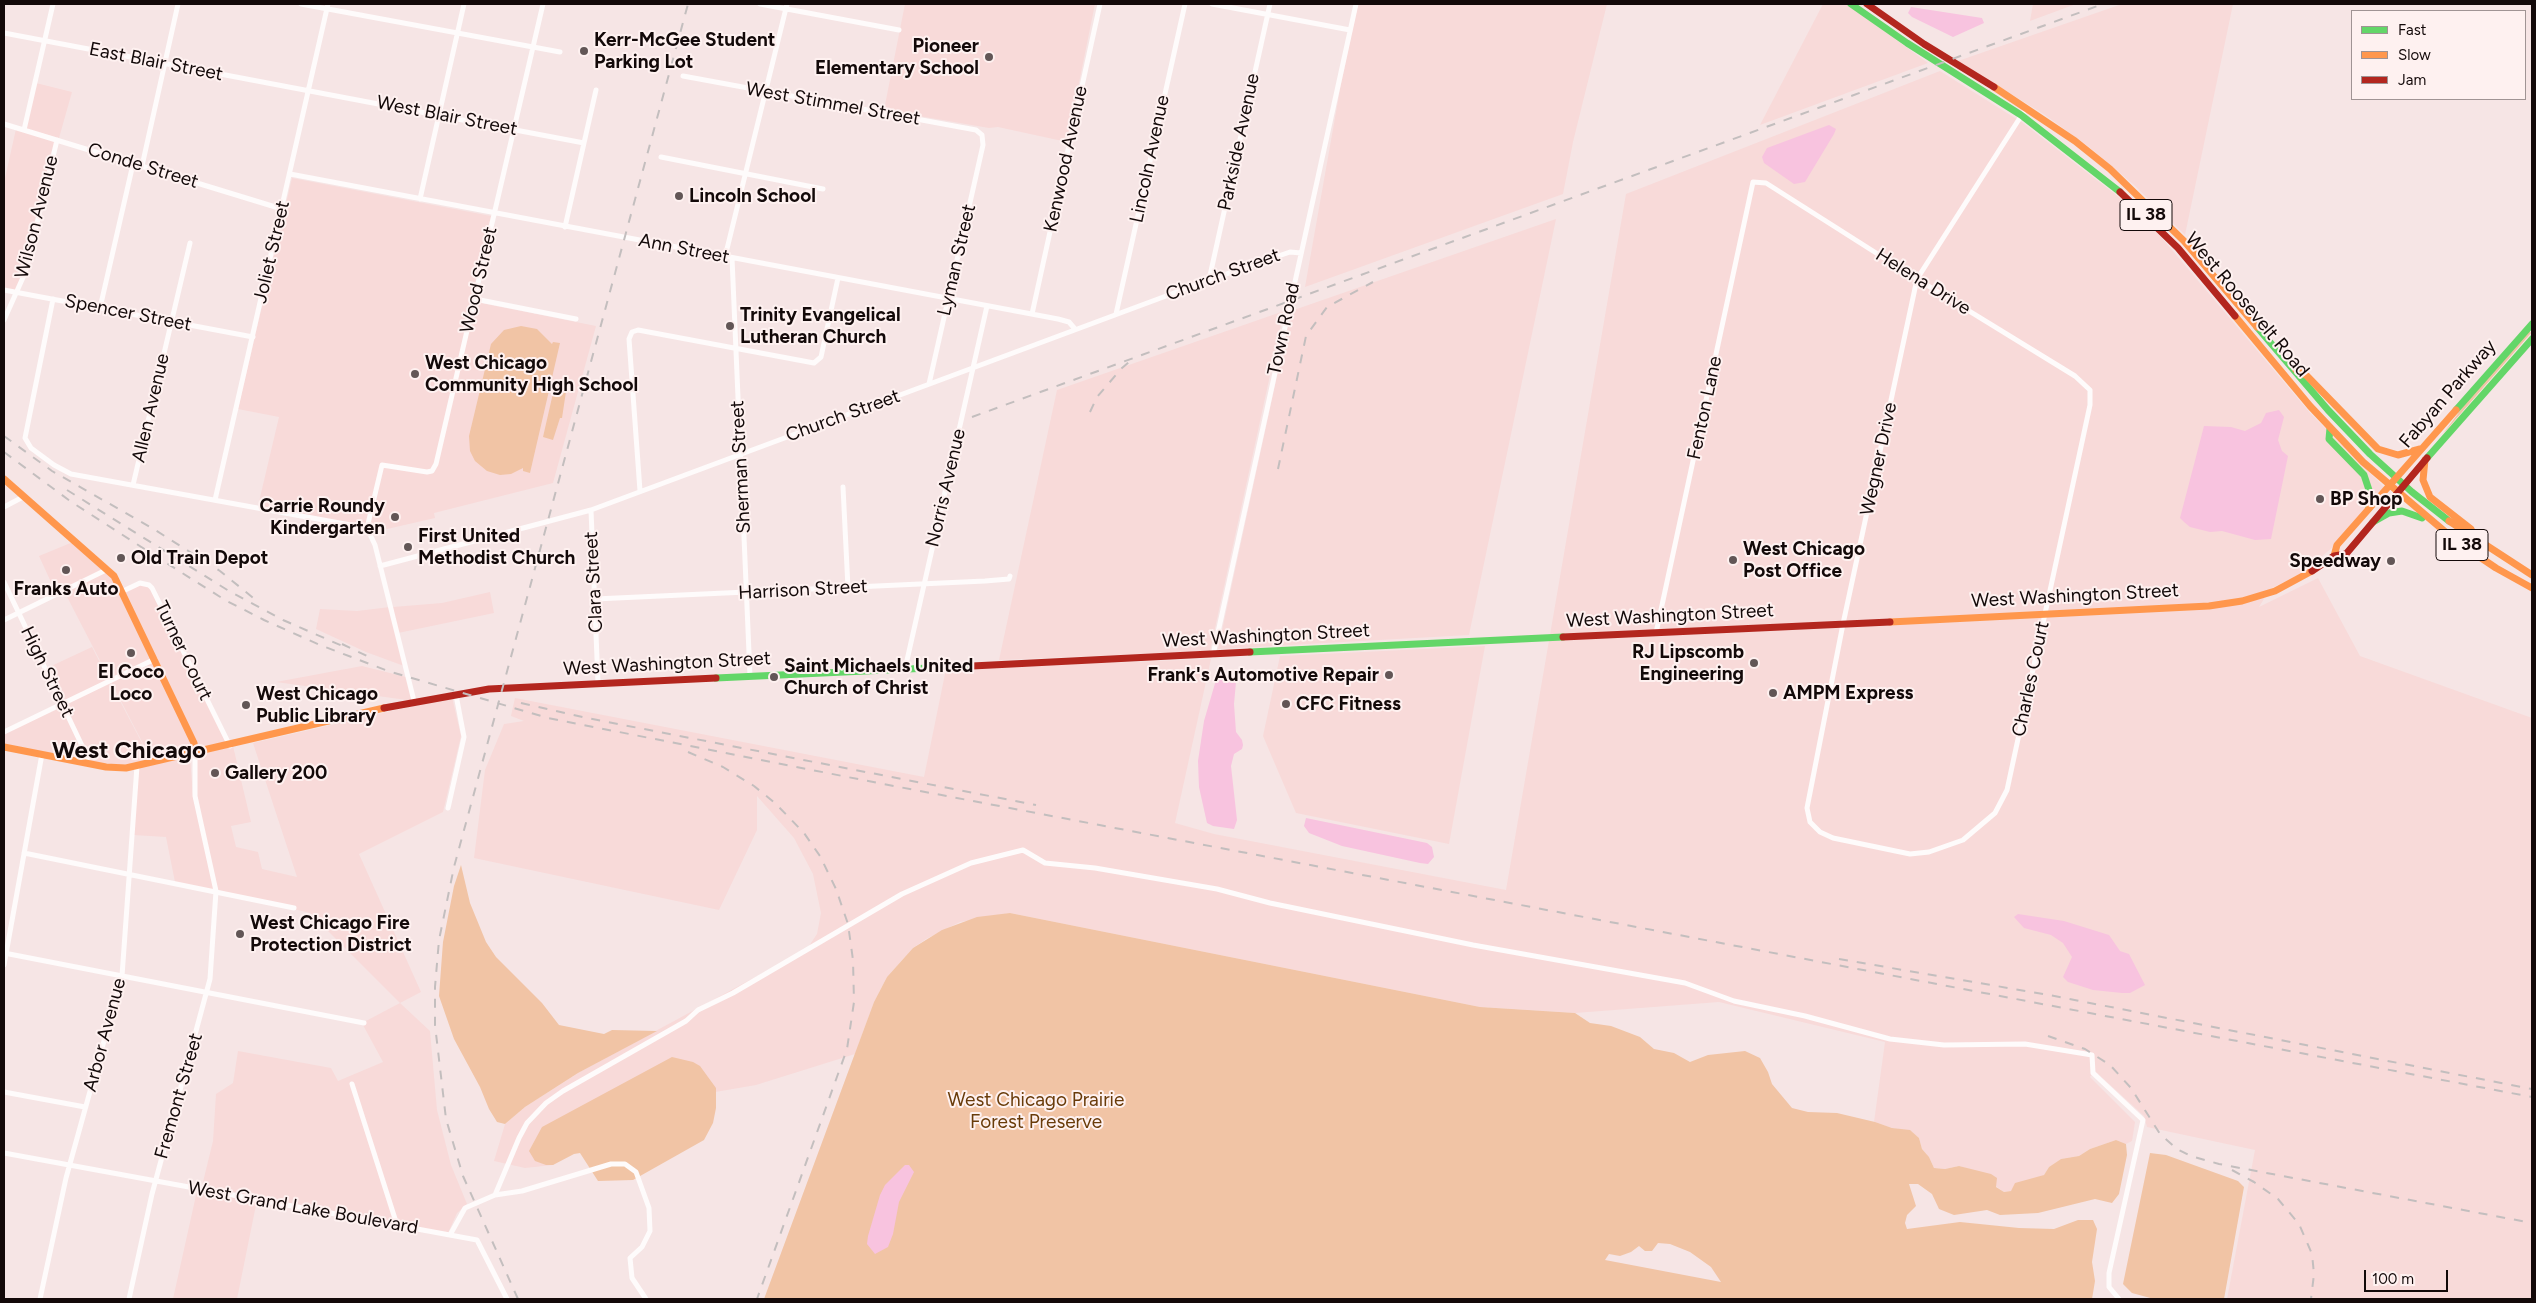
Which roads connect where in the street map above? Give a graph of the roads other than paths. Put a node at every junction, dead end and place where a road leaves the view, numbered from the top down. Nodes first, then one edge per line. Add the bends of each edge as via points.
1 (53, 4) edge
2 (178, 4) edge
3 (301, 4) edge
4 (464, 4) edge
5 (543, 4) edge
6 (760, 4) edge
7 (1100, 4) edge
8 (1184, 4) edge
9 (1212, 4) edge
10 (1270, 4) edge
11 (1356, 4) edge
12 (1852, 4) edge
13 (1867, 4) edge
14 (328, 6) edge
15 (786, 6) edge
16 (1267, 14) junction
17 (899, 30) dead end
18 (1350, 30) junction
19 (4, 33) edge
20 (457, 33) junction
21 (44, 41) junction
22 (533, 48) junction
23 (560, 52) dead end
24 (164, 63) junction
25 (683, 76) dead end
26 (309, 90) junction
27 (596, 90) dead end
28 (765, 92) junction
29 (2026, 107) junction
30 (438, 115) junction
31 (2021, 115) junction
32 (4, 124) edge
33 (513, 129) junction
34 (24, 130) junction
35 (982, 135) joint
36 (57, 140) junction
37 (584, 143) junction
38 (661, 157) dead end
39 (133, 164) junction
40 (142, 166) junction
41 (745, 173) junction
42 (290, 174) junction
43 (1754, 182) joint
44 (823, 189) dead end
45 (420, 199) junction
46 (282, 209) junction
47 (494, 213) junction
48 (565, 226) junction
49 (190, 243) dead end
50 (1301, 252) junction
51 (725, 257) junction
52 (732, 258) junction
53 (838, 278) junction
54 (1917, 279) junction
55 (1208, 280) junction
56 (4, 290) edge
57 (17, 293) junction
58 (53, 299) junction
59 (474, 299) junction
60 (948, 299) junction
61 (987, 306) junction
62 (100, 308) junction
63 (1032, 314) junction
64 (1116, 314) junction
65 (576, 319) dead end
66 (4, 320) edge
67 (171, 322) junction
68 (2532, 324) edge
69 (1075, 329) junction
70 (252, 337) junction
71 (2532, 339) edge
72 (735, 348) junction
73 (972, 368) junction
74 (2292, 368) junction
75 (929, 384) junction
76 (2090, 390) joint
77 (2330, 428) junction
78 (2420, 449) junction
79 (740, 454) junction
80 (2425, 460) junction
81 (2396, 478) junction
82 (4, 479) edge
83 (133, 485) junction
84 (2404, 485) junction
85 (2388, 486) junction
86 (843, 487) dead end
87 (640, 491) junction
88 (2397, 494) junction
89 (23, 497) junction
90 (215, 500) junction
91 (4, 507) edge
92 (2369, 508) junction
93 (591, 510) junction
94 (2373, 522) junction
95 (2436, 526) junction
96 (367, 528) junction
97 (2475, 540) junction
98 (2334, 556) junction
99 (380, 566) junction
100 (108, 569) junction
101 (1010, 576) dead end
102 (2532, 576) edge
103 (4, 582) edge
104 (924, 584) junction
105 (848, 588) junction
106 (2532, 588) edge
107 (121, 592) junction
108 (747, 592) junction
109 (595, 599) junction
110 (18, 613) junction
111 (2044, 614) junction
112 (4, 620) edge
113 (1843, 624) junction
114 (1656, 633) junction
115 (1213, 654) junction
116 (154, 659) junction
117 (905, 670) junction
118 (750, 676) junction
119 (598, 683) junction
120 (456, 695) junction
121 (414, 701) junction
122 (63, 703) junction
123 (4, 732) edge
124 (230, 746) junction
125 (4, 747) edge
126 (42, 754) junction
127 (195, 754) junction
128 (88, 764) junction
129 (137, 766) junction
130 (448, 808) dead end
131 (24, 853) junction
132 (1910, 854) joint
133 (129, 874) junction
134 (216, 891) junction
135 (294, 908) dead end
136 (5, 953) edge
137 (4, 965) edge
138 (122, 976) junction
139 (207, 993) junction
140 (364, 1023) dead end
141 (352, 1084) dead end
142 (4, 1092) edge
143 (85, 1107) junction
144 (4, 1152) edge
145 (69, 1165) junction
146 (156, 1182) junction
147 (495, 1195) junction
148 (397, 1225) junction
149 (450, 1235) junction
150 (40, 1299) edge
151 (130, 1299) edge
152 (507, 1299) edge
153 (646, 1299) edge
154 (2119, 1299) edge

1 - 21 street
2 - 24 street
3 - 14 street
4 - 20 street
5 - 22 street, Wood Street
6 - 15 street
7 - 63 street, Kenwood Avenue
8 - 64 street, Lincoln Avenue
9 - 16 street
10 - 16 street, Parkside Avenue
11 - 18 street, Town Road
12 - 31 main road, West Roosevelt Road / IL 38
13 - 29 main road, West Roosevelt Road / IL 38 via 1924,44
14 - 20 street
14 - 26 street, Joliet Street
15 - 17 street
15 - 28 street
16 - 18 street
16 - 55 street, Parkside Avenue
18 - 50 street, Town Road
19 - 21 street, East Blair Street
20 - 22 street
20 - 30 street
21 - 24 street, East Blair Street
21 - 34 street
22 - 23 street
22 - 33 street, Wood Street
24 - 26 street, East Blair Street
24 - 40 street
25 - 28 street, West Stimmel Street
26 - 30 street, West Blair Street
26 - 42 street, Joliet Street
27 - 37 street
28 - 35 street, West Stimmel Street via 976,130
28 - 41 street
29 - 31 street, Wegner Drive
29 - 74 main road, West Roosevelt Road / IL 38 via 2075,141 2142,198 2184,241
30 - 33 street, West Blair Street
30 - 45 street
31 - 54 street, Wegner Drive
31 - 77 main road, West Roosevelt Road / IL 38 via 2064,145 2141,210 2178,248
32 - 34 street, Conde Street
33 - 37 street, West Blair Street
33 - 47 street, Wood Street
34 - 36 street, Conde Street
35 - 60 street, Lyman Street via 983,145
36 - 39 street, Conde Street
36 - 57 street, Wilson Avenue
37 - 48 street
38 - 41 street
39 - 40 street, Conde Street
39 - 62 street
40 - 46 street, Conde Street
41 - 44 street
41 - 51 street
42 - 45 street, Ann Street
42 - 46 street, Joliet Street
43 - 54 street, Helena Drive via 1766,183
43 - 114 street, Fenton Lane
45 - 47 street, Ann Street
46 - 70 street, Joliet Street
47 - 48 street, Ann Street
47 - 59 street, Wood Street
48 - 51 street, Ann Street
49 - 67 street, Allen Avenue
50 - 55 street, Church Street via 1290,252
50 - 115 street, Town Road
51 - 52 street, Ann Street
52 - 53 street, Ann Street
52 - 72 street, Sherman Street
53 - 60 street, Ann Street
53 - 72 street via 821,357 816,362
54 - 76 street, Helena Drive via 2075,376
54 - 113 street, Wegner Drive
55 - 64 street, Church Street
56 - 57 street, Spencer Street
57 - 58 street, Spencer Street
57 - 66 street, Wilson Avenue
58 - 62 street, Spencer Street
58 - 83 street via 25,438 31,448 65,472
59 - 65 street
59 - 96 street, Wood Street via 434,468 426,472 382,465
60 - 61 street, Ann Street
60 - 75 street, Lyman Street
61 - 63 street, Ann Street
61 - 73 street, Norris Avenue
62 - 67 street, Spencer Street
63 - 69 street, Ann Street via 1069,322
64 - 69 street, Church Street
67 - 70 street, Spencer Street
67 - 83 street, Allen Avenue
68 - 78 main road, Fabyan Parkway
69 - 73 street, Church Street
70 - 90 street, Joliet Street
71 - 80 main road, Fabyan Parkway
72 - 79 street, Sherman Street
72 - 87 street via 638,330 632,332 629,338
73 - 75 street, Church Street
73 - 104 street, Norris Avenue
74 - 78 main road via 2307,376 2378,449 2398,455
74 - 81 main road, West Roosevelt Road / IL 38 via 2355,440
75 - 79 street, Church Street
76 - 111 street, Charles Court via 2090,405
77 - 85 main road, West Roosevelt Road / IL 38
77 - 92 main road via 2329,439 2364,475 2369,490
78 - 81 main road, Fabyan Parkway
79 - 87 street, Church Street
79 - 108 street, Sherman Street
80 - 84 main road, Fabyan Parkway
80 - 97 main road via 2423,480 2430,497 2471,529
81 - 84 main road, West Roosevelt Road / IL 38
81 - 85 main road, Fabyan Parkway
82 - 89 main road
83 - 90 street
84 - 88 main road, West Washington Street
84 - 97 main road, West Roosevelt Road / IL 38
85 - 88 main road, West Roosevelt Road / IL 38
85 - 92 main road, West Washington Street
86 - 105 street
87 - 93 street, Church Street
88 - 94 main road, West Washington Street
88 - 95 main road, West Roosevelt Road / IL 38
89 - 91 street
89 - 100 main road
90 - 96 street
92 - 98 main road, West Washington Street via 2337,546
93 - 99 street, Church Street
93 - 109 street, Clara Street
94 - 95 main road via 2402,511
94 - 98 main road, West Washington Street via 2346,554
95 - 106 main road, West Roosevelt Road / IL 38 via 2496,568
96 - 99 street
97 - 102 main road, West Roosevelt Road / IL 38
98 - 111 main road, West Washington Street via 2275,591 2242,601 2209,606
99 - 121 street
100 - 107 main road
100 - 110 street
101 - 104 street, Harrison Street via 1009,579
103 - 110 street, High Street
104 - 105 street, Harrison Street
104 - 117 street, Norris Avenue
105 - 108 street, Harrison Street
107 - 116 main road
107 - 124 street, Turner Court via 140,583 152,588
108 - 109 street, Harrison Street
108 - 118 street, Sherman Street
109 - 119 street, Clara Street
110 - 112 street
110 - 122 street, High Street
111 - 113 main road, West Washington Street
111 - 132 street, Charles Court via 2007,790 1995,813 1963,840 1930,852
113 - 114 main road, West Washington Street
113 - 132 street, Wegner Drive via 1807,808 1810,822 1820,832 1834,838
114 - 115 main road, West Washington Street
115 - 117 main road, West Washington Street
116 - 122 street
116 - 127 main road via 194,743
117 - 118 main road, West Washington Street
118 - 119 main road, West Washington Street
119 - 120 main road, West Washington Street via 489,689
120 - 121 main road, West Washington Street
120 - 130 street via 464,737
121 - 124 main road, West Washington Street
122 - 123 street
122 - 128 street, High Street
124 - 127 main road, West Washington Street
125 - 126 main road, West Washington Street
126 - 128 main road, West Washington Street
126 - 131 street
127 - 129 main road, West Washington Street
127 - 134 street, Fremont Street via 195,796
128 - 129 main road, West Washington Street via 114,768
129 - 133 street, Arbor Avenue
131 - 133 street
131 - 136 street
133 - 134 street
133 - 138 street, Arbor Avenue
134 - 135 street
134 - 139 street, Fremont Street
136 - 137 street
136 - 138 street
138 - 139 street
138 - 143 street, Arbor Avenue
139 - 140 street
139 - 146 street, Fremont Street
141 - 148 street
142 - 143 street
143 - 145 street, Arbor Avenue
144 - 145 street, West Grand Lake Boulevard
145 - 146 street, West Grand Lake Boulevard
145 - 150 street, Arbor Avenue
146 - 148 street, West Grand Lake Boulevard via 232,1193
146 - 151 street, Fremont Street
147 - 149 street via 465,1208
147 - 153 street via 522,1191 611,1164 625,1164 636,1172 649,1208 650,1231 642,1247 630,1258 632,1278
147 - 154 street via 527,1124 546,1103 563,1091 902,894 971,863 1023,850 1045,863 1095,868 1217,889 1472,945 1685,983 1734,1001 1890,1039 1944,1045 2025,1044 2092,1055 2094,1073 2143,1120 2109,1273 2109,1287
148 - 149 street, West Grand Lake Boulevard
149 - 152 street, West Grand Lake Boulevard via 477,1240

